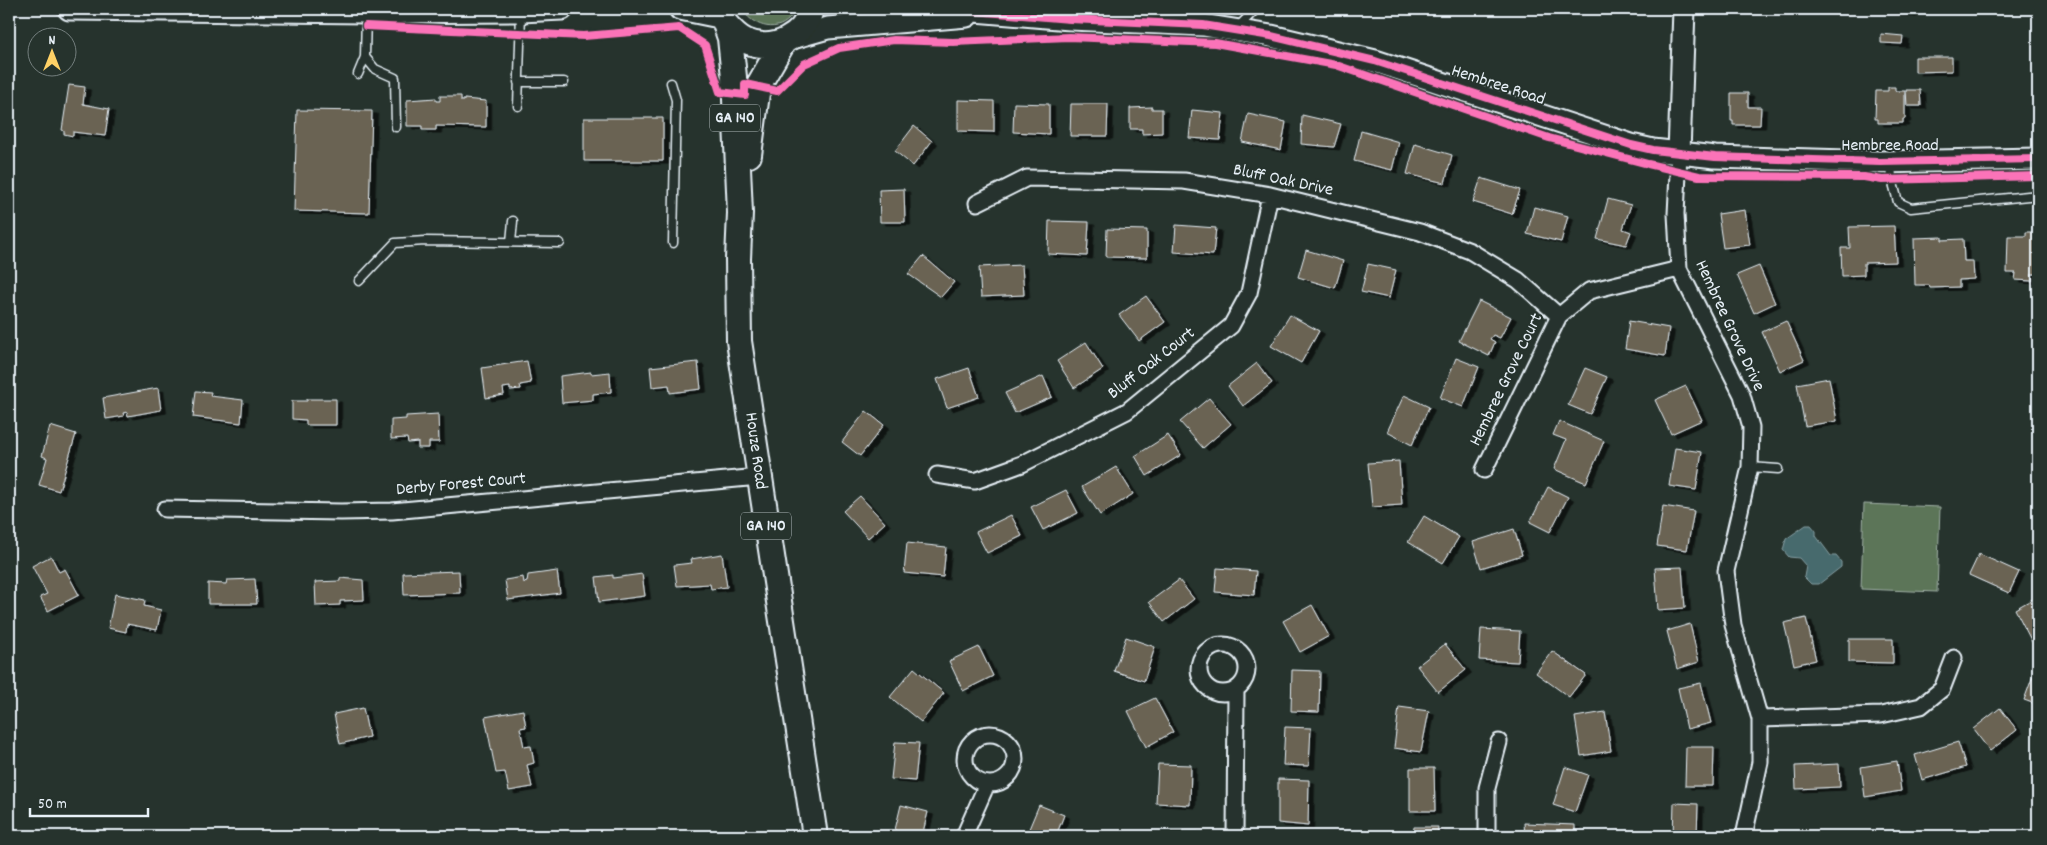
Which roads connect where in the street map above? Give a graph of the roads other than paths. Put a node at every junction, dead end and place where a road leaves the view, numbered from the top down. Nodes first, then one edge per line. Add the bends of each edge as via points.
1 (69, 9) edge
2 (159, 9) edge
3 (562, 9) edge
4 (680, 9) edge
5 (812, 9) edge
6 (951, 9) edge
7 (1256, 9) edge
8 (1684, 9) edge
9 (521, 11) junction
10 (366, 12) junction
11 (1002, 14) junction
12 (723, 17) edge
13 (1236, 30) junction
14 (786, 41) junction
15 (365, 57) junction
16 (358, 74) dead end
17 (518, 82) junction
18 (564, 82) dead end
19 (671, 83) dead end
20 (518, 106) dead end
21 (396, 126) dead end
22 (1679, 153) junction
23 (2038, 159) edge
24 (1891, 162) junction
25 (1270, 194) junction
26 (2038, 195) edge
27 (978, 203) dead end
28 (740, 213) junction
29 (513, 221) dead end
30 (512, 242) junction
31 (560, 243) dead end
32 (673, 243) dead end
33 (1678, 268) junction
34 (359, 281) dead end
35 (1560, 316) junction
36 (1750, 467) junction
37 (1778, 469) dead end
38 (1484, 470) dead end
39 (937, 475) dead end
40 (759, 478) junction
41 (165, 509) dead end
42 (1954, 658) dead end
43 (1236, 690) dead end
44 (1760, 719) junction
45 (1499, 742) dead end
46 (987, 784) dead end
47 (815, 836) edge
48 (964, 836) edge
49 (1235, 836) edge
50 (1487, 836) edge
51 (1744, 836) edge

1 - 2 street
2 - 10 street
3 - 9 street
4 - 12 street
5 - 14 main road, Houze Road / GA 140 via 802,29
6 - 11 street, Hembree Road
7 - 13 lane
8 - 22 street
9 - 10 street
9 - 17 lane
10 - 15 lane
11 - 13 street, Hembree Road via 1203,25
11 - 14 street, Hembree Road via 828,28
12 - 14 main road via 734,34 746,41 759,45
12 - 28 main road, Houze Road / GA 140 via 730,38 734,77
13 - 22 street, Hembree Road via 1375,61 1631,145
14 - 28 main road, Houze Road / GA 140 via 758,86
15 - 16 lane
15 - 21 lane via 375,69 395,78
17 - 18 lane
17 - 20 lane
19 - 32 lane via 676,100
22 - 24 street, Hembree Road
22 - 33 street, Hembree Grove Drive
23 - 24 street, Hembree Road
24 - 26 lane via 1898,202 1911,208
25 - 27 street, Bluff Oak Drive via 1184,181 1027,178
25 - 35 street, Bluff Oak Drive via 1420,232 1470,251 1518,280
25 - 39 street, Bluff Oak Court via 1249,293 1231,326 1127,411 1022,464 975,481
28 - 40 main road, Houze Road / GA 140 via 739,341
29 - 30 lane
30 - 31 lane
30 - 34 lane via 395,243
33 - 35 street, Hembree Grove Court via 1589,292
33 - 36 street, Hembree Grove Drive via 1742,395 1751,427
35 - 38 street, Hembree Grove Court
36 - 37 lane
36 - 44 street, Hembree Grove Drive via 1726,571 1733,625
40 - 41 street, Derby Forest Court via 392,511
40 - 47 main road, Houze Road / GA 140
42 - 44 street via 1942,688 1921,706 1881,715
43 - 49 street
44 - 51 street, Hembree Grove Drive via 1760,762
45 - 50 street via 1487,788
46 - 48 street

